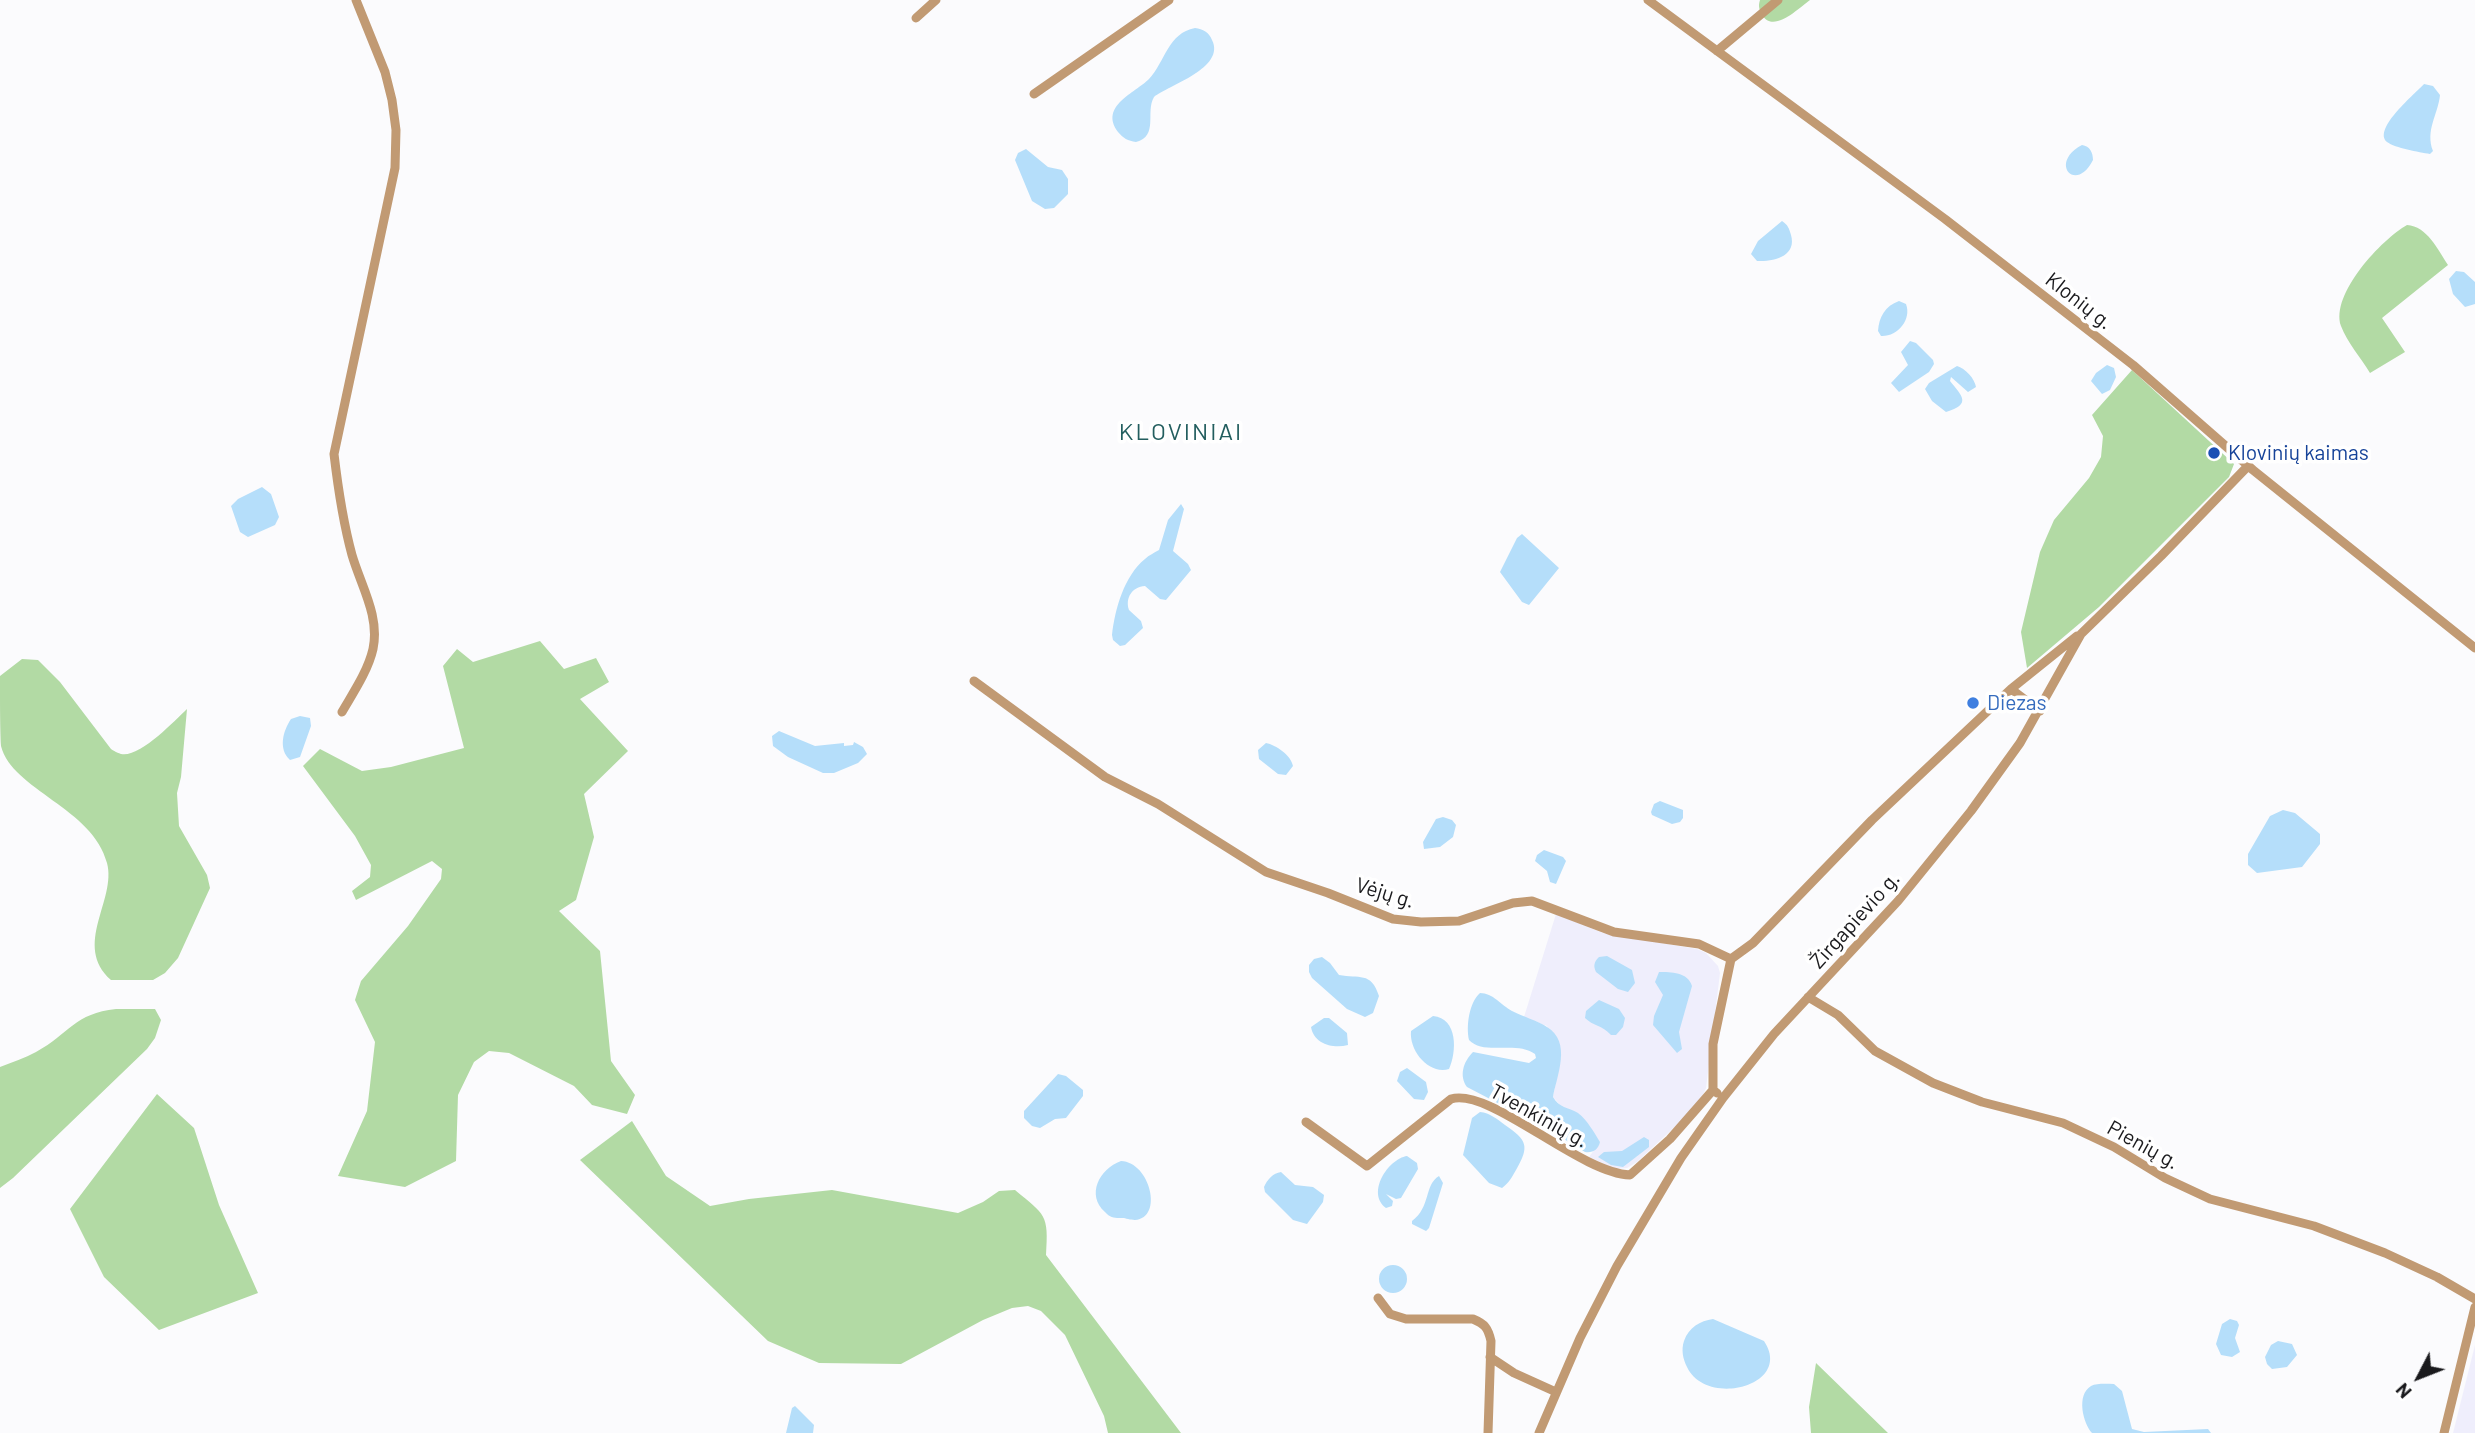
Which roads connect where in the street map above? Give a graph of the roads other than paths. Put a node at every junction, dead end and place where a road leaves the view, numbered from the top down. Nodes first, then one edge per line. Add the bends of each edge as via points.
1 (356, 0) edge
2 (936, 0) edge
3 (1169, 0) edge
4 (1648, 0) edge
5 (1778, 0) edge
6 (916, 18) dead end
7 (1717, 51) junction
8 (1034, 94) dead end
9 (2248, 466) junction
10 (2081, 634) junction
11 (2475, 648) edge
12 (974, 681) dead end
13 (2011, 689) junction
14 (2040, 711) junction
15 (342, 712) dead end
16 (1731, 959) junction
17 (1808, 998) junction
18 (1713, 1090) junction
19 (1723, 1098) junction
20 (1306, 1122) dead end
21 (1378, 1298) dead end
22 (2475, 1299) edge
23 (2475, 1307) edge
24 (1490, 1357) junction
25 (1556, 1392) junction
26 (1489, 1433) edge
27 (1539, 1433) edge
28 (2444, 1433) edge

1 - 15 street via 385,72 396,130 395,168 334,454 352,555 374,619 373,649
2 - 6 street
3 - 8 street
4 - 7 street, Klonių g.
5 - 7 street
7 - 9 street, Klonių g. via 2133,365
9 - 10 street, Žirgapievio g.
9 - 11 street, Klonių g.
10 - 13 street
10 - 14 street, Žirgapievio g.
12 - 16 street, Vėjų g. via 1105,777 1158,804 1256,866 1393,919 1460,920 1532,901 1614,932 1699,944
13 - 14 street
13 - 16 street via 1872,820 1754,943
14 - 17 street, Žirgapievio g. via 1930,862
16 - 18 street via 1713,1044
17 - 19 street, Žirgapievio g.
17 - 22 street, Pienių g. via 1838,1015 1875,1051 1933,1083 2063,1124 2210,1199 2314,1226 2437,1277
18 - 19 street
18 - 20 street, Tvenkinių g. via 1630,1175 1588,1163 1516,1121 1461,1096 1451,1099 1367,1166
19 - 25 street, Žirgapievio g. via 1636,1230
21 - 24 street via 1390,1314 1406,1319 1482,1322 1491,1341
23 - 28 street
24 - 25 street
24 - 26 street
25 - 27 street, Žirgapievio g.

